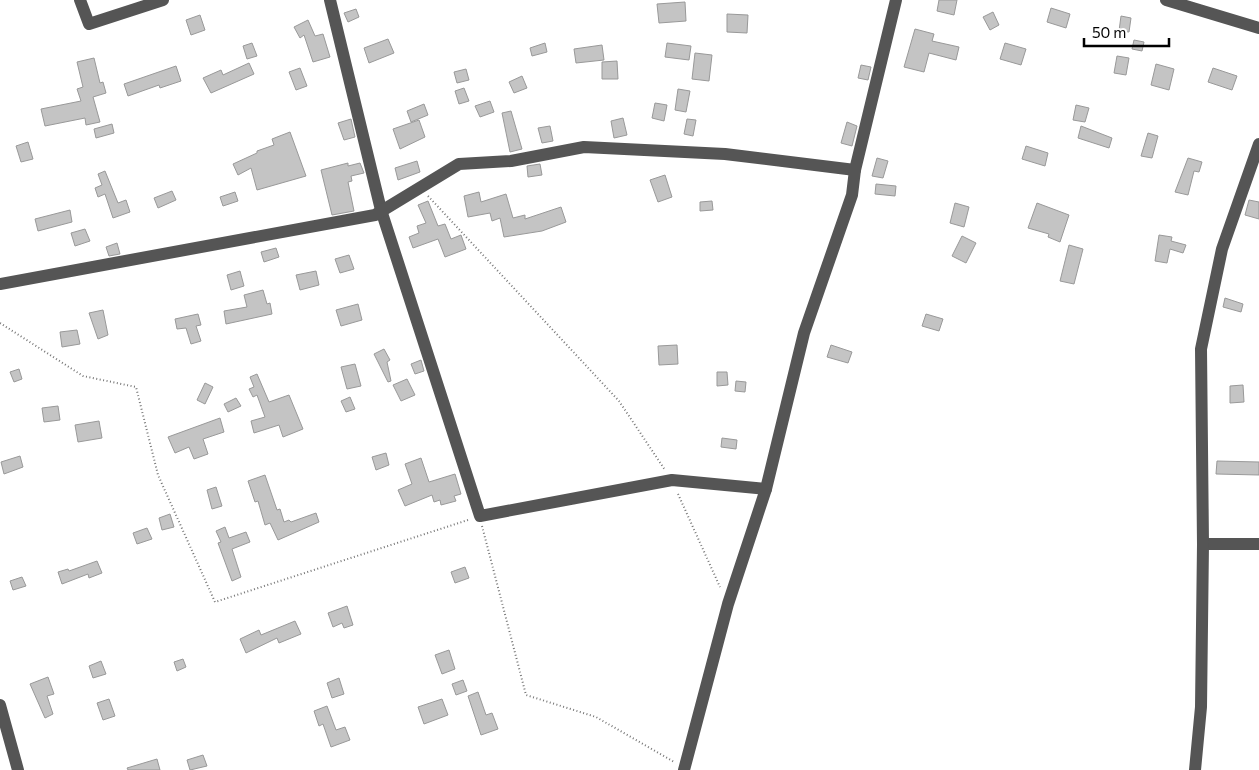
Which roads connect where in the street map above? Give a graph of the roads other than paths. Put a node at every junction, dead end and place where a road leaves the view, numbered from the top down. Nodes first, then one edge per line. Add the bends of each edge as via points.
1 (80, 0) edge
2 (163, 0) edge
3 (330, 0) edge
4 (896, 0) edge
5 (1166, 0) edge
6 (1259, 28) edge
7 (1259, 144) edge
8 (855, 170) junction
9 (381, 210) junction
10 (0, 284) edge
11 (766, 489) junction
12 (1203, 544) junction
13 (1259, 544) edge
14 (0, 705) edge
15 (685, 769) edge
16 (18, 770) edge
17 (1195, 770) edge

1 - 2 street via 89,24
3 - 9 street
4 - 8 street
5 - 6 street
7 - 12 street via 1222,249 1201,349
8 - 9 street via 725,154 584,147 512,161 459,164
8 - 11 street via 852,194 804,333
9 - 10 street via 375,215
9 - 11 street via 480,516 672,480
11 - 15 street via 728,604
12 - 13 street
12 - 17 street via 1201,707
14 - 16 street

